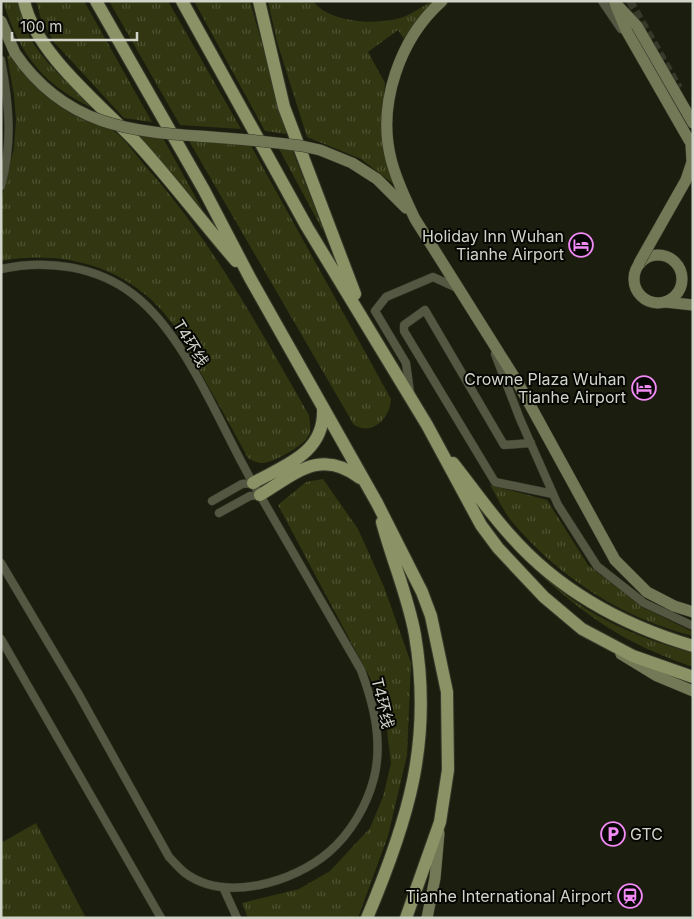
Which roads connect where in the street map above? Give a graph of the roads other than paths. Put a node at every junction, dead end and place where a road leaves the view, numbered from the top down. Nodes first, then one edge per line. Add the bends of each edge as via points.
1 (24, 1) edge
2 (96, 1) edge
3 (182, 1) edge
4 (259, 1) edge
5 (442, 1) edge
6 (602, 1) edge
7 (614, 2) edge
8 (1, 21) edge
9 (1, 60) edge
10 (693, 123) edge
11 (692, 148) edge
12 (1, 186) edge
13 (415, 219) junction
14 (640, 263) junction
15 (1, 269) edge
16 (250, 278) junction
17 (459, 290) junction
18 (664, 302) junction
19 (693, 305) edge
20 (365, 320) junction
21 (488, 336) junction
22 (411, 399) junction
23 (322, 407) junction
24 (531, 444) junction
25 (438, 446) junction
26 (253, 483) junction
27 (366, 483) junction
28 (260, 494) junction
29 (553, 494) junction
30 (212, 501) dead end
31 (377, 503) junction
32 (219, 513) dead end
33 (1, 563) edge
34 (693, 612) edge
35 (693, 626) edge
36 (1, 639) edge
37 (606, 644) junction
38 (693, 646) edge
39 (693, 677) edge
40 (693, 691) edge
41 (440, 822) junction
42 (223, 887) junction
43 (161, 918) edge
44 (237, 918) edge
45 (367, 918) edge
46 (406, 918) edge
47 (427, 918) edge

1 - 16 main road via 44,46 137,144
2 - 16 main road via 204,190
3 - 20 main road via 307,227
4 - 20 main road via 284,107
5 - 13 main road via 417,29 398,65 390,100 388,142 394,170
6 - 11 street
7 - 10 main road via 637,26
7 - 11 main road via 626,30
8 - 13 main road, bridge via 28,73 74,109 112,125 165,134 302,146 336,155 392,193
9 - 12 street via 10,108 6,168
11 - 14 main road, bridge via 692,162 686,180
13 - 17 main road
14 - 18 main road via 634,277 638,292 649,302
14 - 18 main road via 657,254 667,256 678,265 682,284 678,294
15 - 26 street, T4环线 via 22,264 79,268 134,294 159,318 180,348
16 - 23 main road
17 - 21 main road
17 - 22 street via 433,277 386,297 375,311 406,363
18 - 19 main road
20 - 22 main road
21 - 24 street
21 - 34 main road via 518,383 605,545 626,572 654,596
22 - 25 main road
23 - 26 main road via 323,422 313,447
23 - 27 main road
24 - 29 street
24 - 29 street via 504,444 425,310 404,325 404,331 494,482
25 - 37 main road via 458,486 498,548 563,614
25 - 38 main road via 511,536 557,579 579,596 622,620
26 - 28 street, T4环线
26 - 30 street via 242,484
27 - 28 main road via 347,468 319,463 306,467
27 - 31 main road
28 - 32 street
28 - 42 street, T4环线 via 361,670 377,722 378,749 374,777 366,800 351,828 329,852 288,878 252,887
29 - 35 street via 597,566 644,603
31 - 41 main road via 422,592 443,667 449,744
31 - 45 main road via 415,634 421,682 421,735 416,772 401,829
33 - 42 street, T4环线 via 168,857 185,873
36 - 43 street
37 - 39 main road
37 - 40 main road via 643,668
41 - 46 main road
41 - 47 main road via 435,878
42 - 44 street

